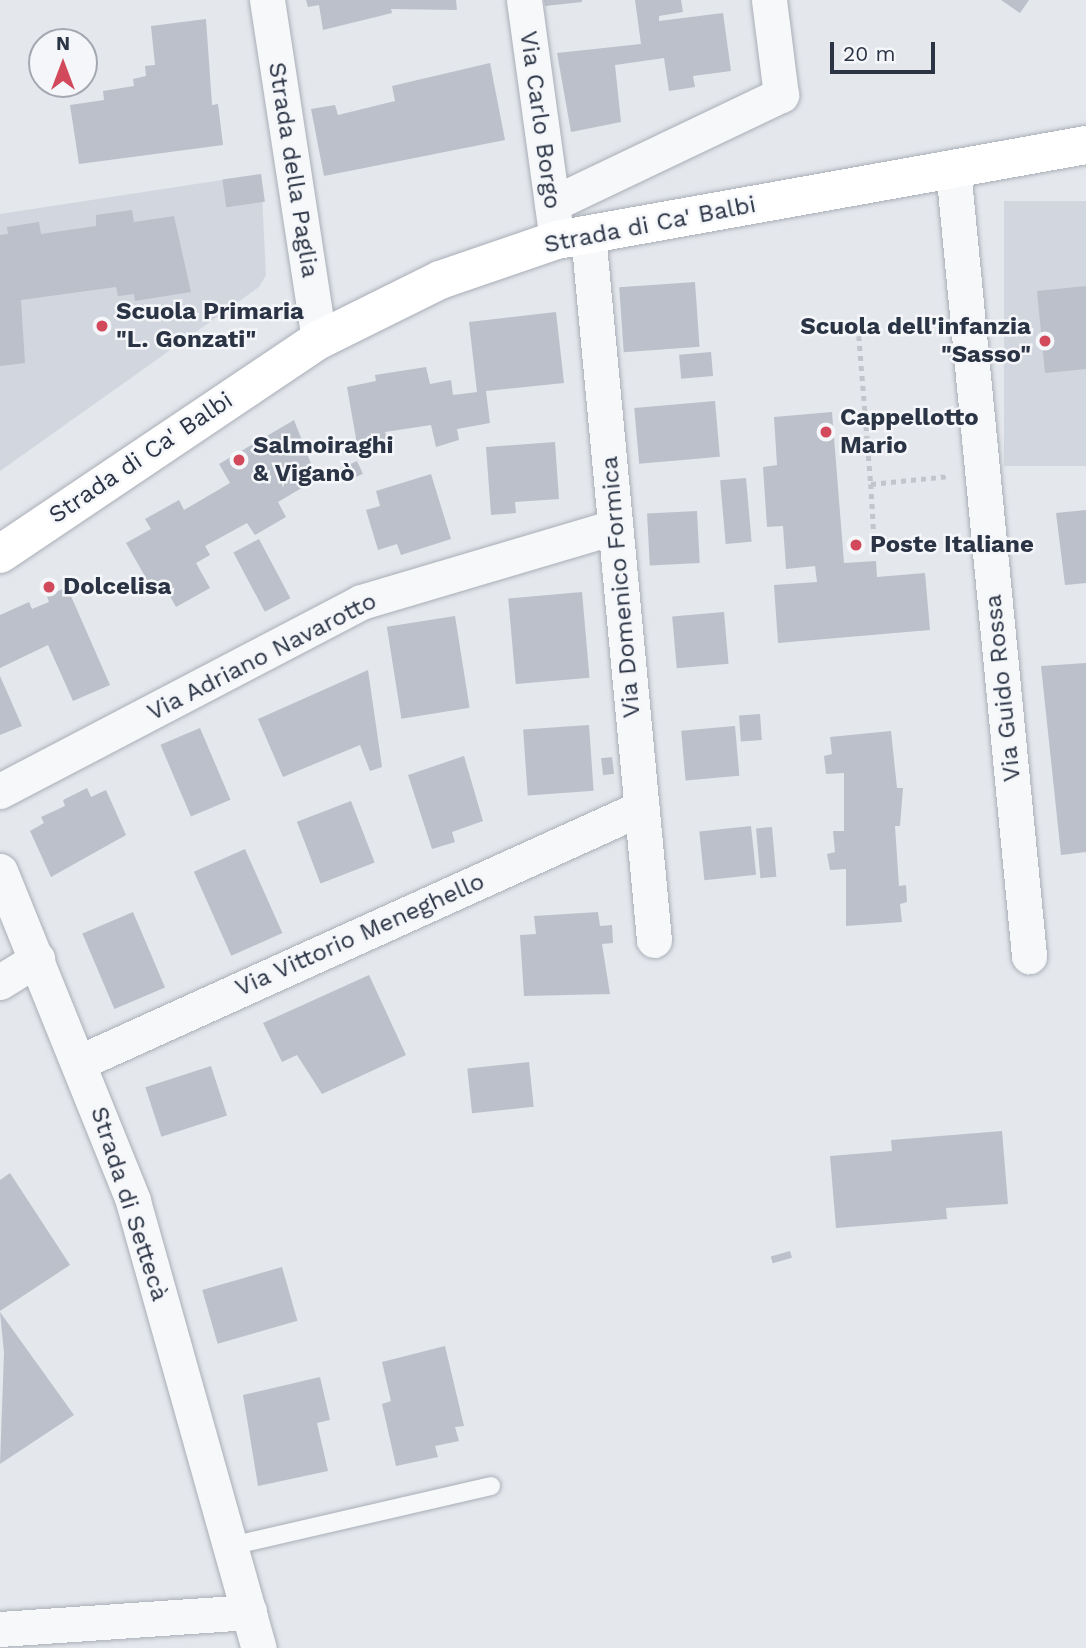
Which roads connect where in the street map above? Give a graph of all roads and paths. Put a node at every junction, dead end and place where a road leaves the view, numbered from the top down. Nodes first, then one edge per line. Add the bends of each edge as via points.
1 (267, 0) edge
2 (523, 0) edge
3 (769, 0) edge
4 (1086, 145) edge
5 (953, 169) junction
6 (565, 226) junction
7 (859, 336) dead end
8 (319, 340) junction
9 (982, 472) junction
10 (871, 484) junction
11 (615, 527) junction
12 (875, 553) dead end
13 (0, 554) edge
14 (0, 792) edge
15 (641, 808) junction
16 (0, 871) edge
17 (654, 940) dead end
18 (1029, 956) dead end
19 (37, 959) junction
20 (0, 982) edge
21 (80, 1062) junction
22 (491, 1486) dead end
23 (231, 1546) junction
24 (249, 1612) junction
25 (0, 1629) edge
26 (260, 1648) edge

1 - 8 street, Strada della Paglia
2 - 6 street, Via Carlo Borgo
3 - 6 street via 780,95
4 - 5 main road, Strada di Ca' Balbi
5 - 6 main road, Strada di Ca' Balbi
5 - 9 street, Via Guido Rossa
6 - 8 main road, Strada di Ca' Balbi via 440,280
6 - 11 street, Via Domenico Formica
7 - 10 path
8 - 13 main road, Strada di Ca' Balbi
9 - 10 path
9 - 18 street, Via Guido Rossa
10 - 12 path
11 - 14 street, Via Adriano Navarotto via 361,602
11 - 15 street, Via Domenico Formica
15 - 17 street, Via Domenico Formica
15 - 21 street, Via Vittorio Meneghello
16 - 19 street, Strada di Settecà
19 - 20 street
19 - 21 street, Strada di Settecà
21 - 23 street, Strada di Settecà via 133,1201
22 - 23 lane
23 - 24 street, Strada di Settecà
24 - 25 street
24 - 26 street, Strada di Settecà

